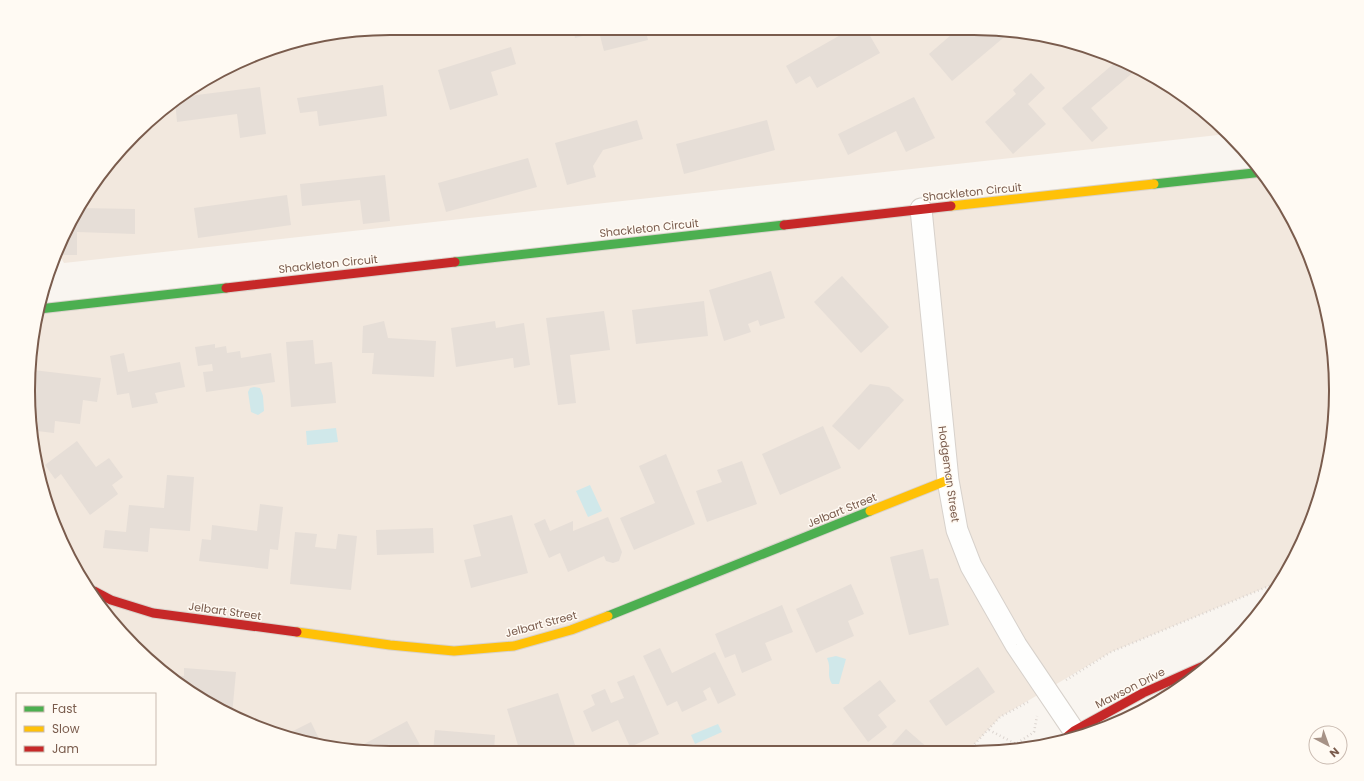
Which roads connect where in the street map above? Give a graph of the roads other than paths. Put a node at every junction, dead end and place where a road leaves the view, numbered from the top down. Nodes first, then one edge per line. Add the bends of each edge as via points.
1 (1255, 173) edge
2 (921, 209) junction
3 (45, 308) edge
4 (948, 480) junction
5 (99, 594) edge
6 (1193, 671) edge
7 (1080, 729) edge
8 (1068, 733) edge

1 - 2 street, Shackleton Circuit
2 - 3 street, Shackleton Circuit
2 - 4 street, Hodgeman Street
4 - 5 street, Jelbart Street via 637,605 571,630 514,646 454,652 390,645 153,613
4 - 8 street, Hodgeman Street via 957,530 971,566 1016,645 1047,691
6 - 7 street, Mawson Drive via 1143,693

